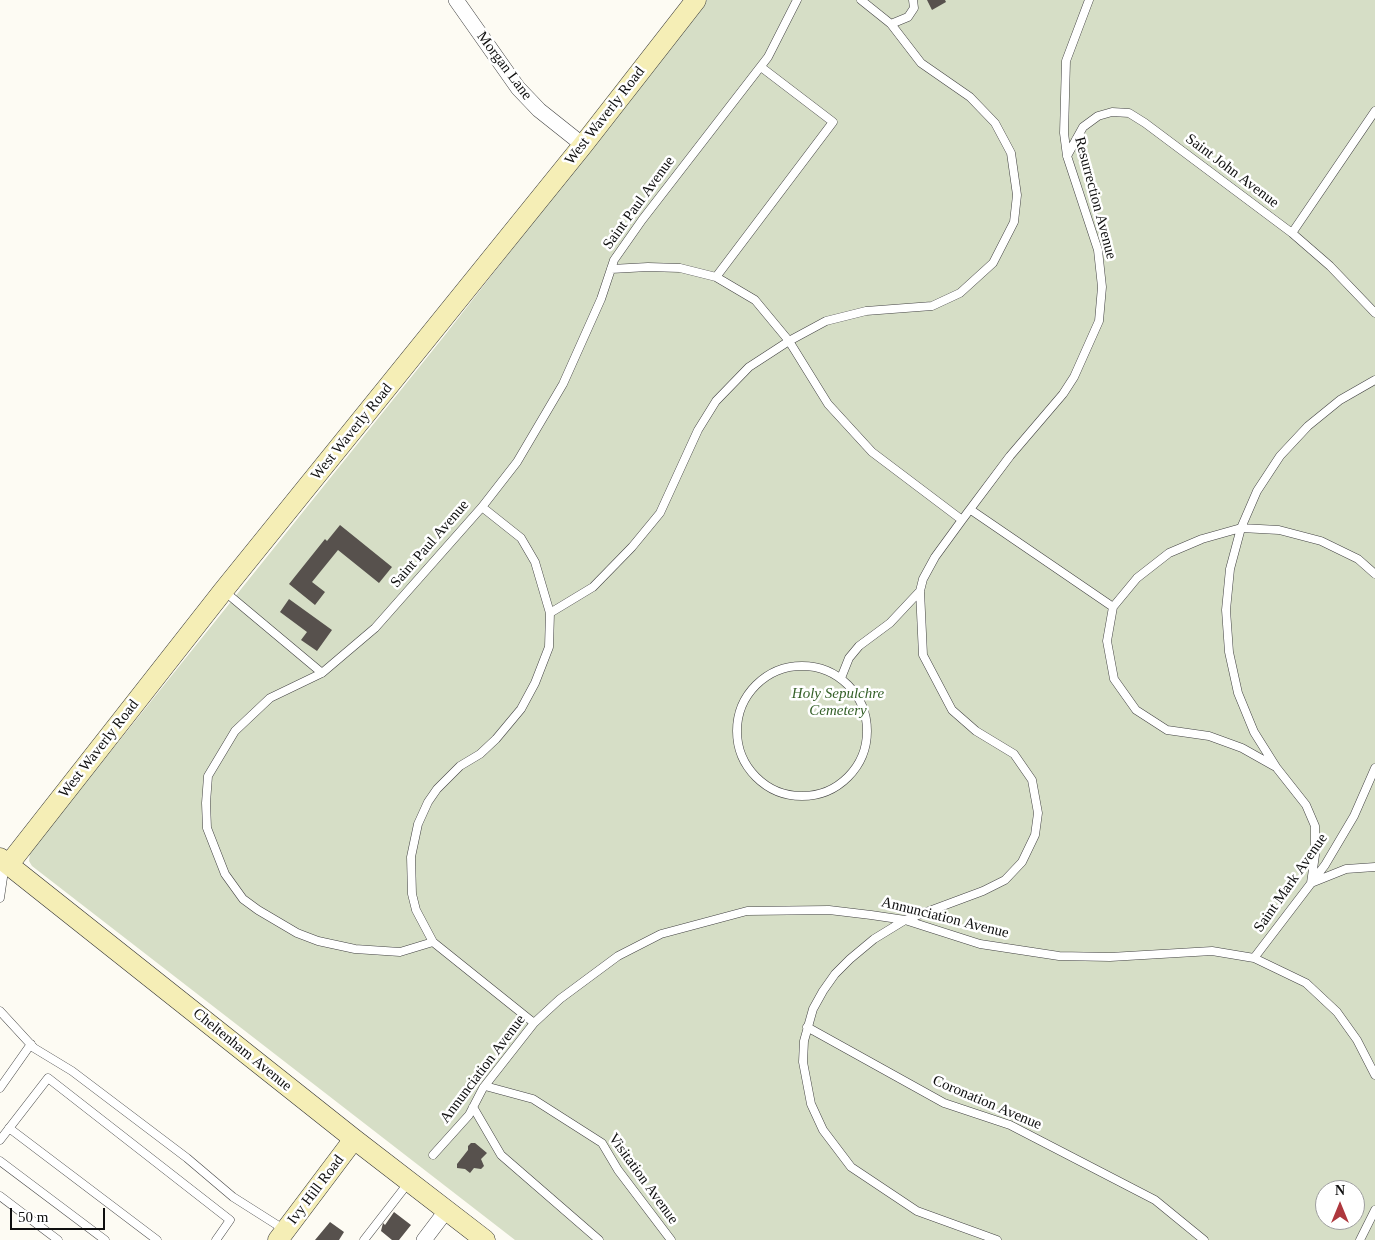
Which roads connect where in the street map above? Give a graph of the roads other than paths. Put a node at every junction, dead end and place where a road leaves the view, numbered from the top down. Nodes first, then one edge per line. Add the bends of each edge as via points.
1 (456, 0) edge
2 (696, 0) edge
3 (797, 0) edge
4 (861, 0) edge
5 (913, 0) edge
6 (1089, 0) edge
7 (891, 24) junction
8 (761, 67) junction
9 (1375, 111) edge
10 (583, 145) junction
11 (1067, 156) junction
12 (1292, 233) junction
13 (611, 270) junction
14 (716, 277) junction
15 (1375, 313) edge
16 (789, 341) junction
17 (1375, 380) edge
18 (482, 507) junction
19 (970, 510) junction
20 (962, 520) junction
21 (1241, 528) junction
22 (1375, 574) edge
23 (223, 591) junction
24 (920, 591) junction
25 (1113, 607) junction
26 (550, 613) junction
27 (322, 673) junction
28 (841, 678) junction
29 (1276, 767) junction
30 (1375, 768) edge
31 (5, 861) edge
32 (1375, 867) edge
33 (1311, 883) junction
34 (0, 898) edge
35 (905, 920) junction
36 (434, 942) junction
37 (1254, 958) junction
38 (0, 1011) edge
39 (534, 1024) junction
40 (807, 1027) junction
41 (31, 1044) junction
42 (1375, 1075) edge
43 (485, 1086) junction
44 (0, 1088) edge
45 (473, 1107) junction
46 (9, 1128) junction
47 (0, 1140) edge
48 (354, 1140) junction
49 (433, 1155) dead end
50 (0, 1161) edge
51 (409, 1182) junction
52 (0, 1196) edge
53 (1375, 1210) edge
54 (446, 1211) junction
55 (281, 1235) edge
56 (58, 1240) edge
57 (105, 1240) edge
58 (157, 1240) edge
59 (216, 1240) edge
60 (364, 1240) edge
61 (424, 1240) edge
62 (485, 1240) edge
63 (599, 1240) edge
64 (671, 1240) edge
65 (997, 1240) edge
66 (1204, 1240) edge
67 (1360, 1240) edge

1 - 10 street, Morgan Lane via 518,88 538,110
2 - 10 street, West Waverly Road
3 - 8 lane, Saint Paul Avenue
4 - 7 lane
5 - 7 lane via 914,8 908,17
6 - 11 lane, Resurrection Avenue via 1066,61 1064,133
7 - 16 lane via 921,63 970,98 995,123 1011,154 1017,195 1014,222 993,263 960,293 932,306 866,311 826,321
8 - 13 lane, Saint Paul Avenue via 642,220 614,260
8 - 14 lane via 833,122
9 - 12 lane
10 - 23 street, West Waverly Road
11 - 12 lane, Saint John Avenue via 1083,127 1098,116 1112,112 1129,113
11 - 19 lane, Resurrection Avenue via 1098,250 1102,287 1099,321 1064,394 1010,456
12 - 15 lane, Saint John Avenue via 1330,266
13 - 14 lane via 680,268
13 - 18 lane, Saint Paul Avenue via 563,384 517,462
14 - 16 lane via 755,300
16 - 20 lane via 828,404 872,452
16 - 26 lane via 750,367 716,401 698,430 660,514 632,548 593,587
17 - 21 lane via 1340,400 1285,450 1257,491
18 - 26 lane via 521,538 541,578
18 - 27 lane, Saint Paul Avenue via 375,628
19 - 20 lane, Resurrection Avenue
19 - 25 lane
20 - 24 lane, Resurrection Avenue via 935,557
21 - 22 lane via 1279,530 1321,540 1358,559
21 - 25 lane via 1168,553 1137,578
21 - 29 lane via 1230,569 1226,610 1229,652 1238,693 1251,724
23 - 27 lane
23 - 31 street, West Waverly Road
24 - 28 lane via 890,623 859,646 849,658
24 - 35 lane via 923,656 952,710 976,731 1014,754 1032,780 1038,813 1035,836 1029,850 1005,880
25 - 29 lane via 1106,641 1114,679 1136,710 1167,730 1210,736 1242,748
26 - 36 lane via 549,647 521,709 496,739 460,766 437,789 418,824 411,857 412,894 416,910
27 - 36 lane, Saint Paul Avenue via 270,698 235,731 208,776 207,828 225,874 244,899 258,910 318,941 355,949 400,952
28 - 28 lane via 823,669 803,665 782,668 749,692 740,710 736,730 739,750 748,769 763,784 783,794 806,796 828,791 847,778 861,760 867,738 866,716 857,695
29 - 33 lane via 1306,805 1315,826
30 - 33 lane, Saint Mark Avenue via 1354,816
31 - 34 lane
31 - 48 street, Cheltenham Avenue
32 - 33 lane via 1346,869
33 - 37 lane, Saint Mark Avenue
35 - 37 lane, Annunciation Avenue via 980,944 1059,956 1110,957 1212,951
35 - 39 lane, Annunciation Avenue via 829,910 747,911 717,917 661,934 618,956 560,999
35 - 40 lane via 874,939 834,974
36 - 39 lane
37 - 42 lane, Annunciation Avenue via 1306,983 1337,1012 1357,1040
38 - 41 lane
39 - 43 lane, Annunciation Avenue
40 - 65 lane via 803,1062 810,1104 823,1130 851,1167 917,1211
40 - 66 lane, Coronation Avenue via 944,1103 1010,1125 1155,1200
41 - 44 lane
41 - 55 lane via 144,1125
43 - 45 lane, Annunciation Avenue
43 - 64 lane, Visitation Avenue via 533,1098 602,1143 618,1170
45 - 49 lane, Annunciation Avenue
45 - 63 lane via 501,1155
46 - 47 lane
46 - 58 lane
46 - 59 lane via 48,1078 230,1220
48 - 51 street, Cheltenham Avenue
48 - 55 street, Ivy Hill Road
50 - 57 lane
51 - 54 street, Cheltenham Avenue
51 - 60 lane
52 - 56 lane
53 - 67 lane
54 - 61 street
54 - 62 street, Cheltenham Avenue

